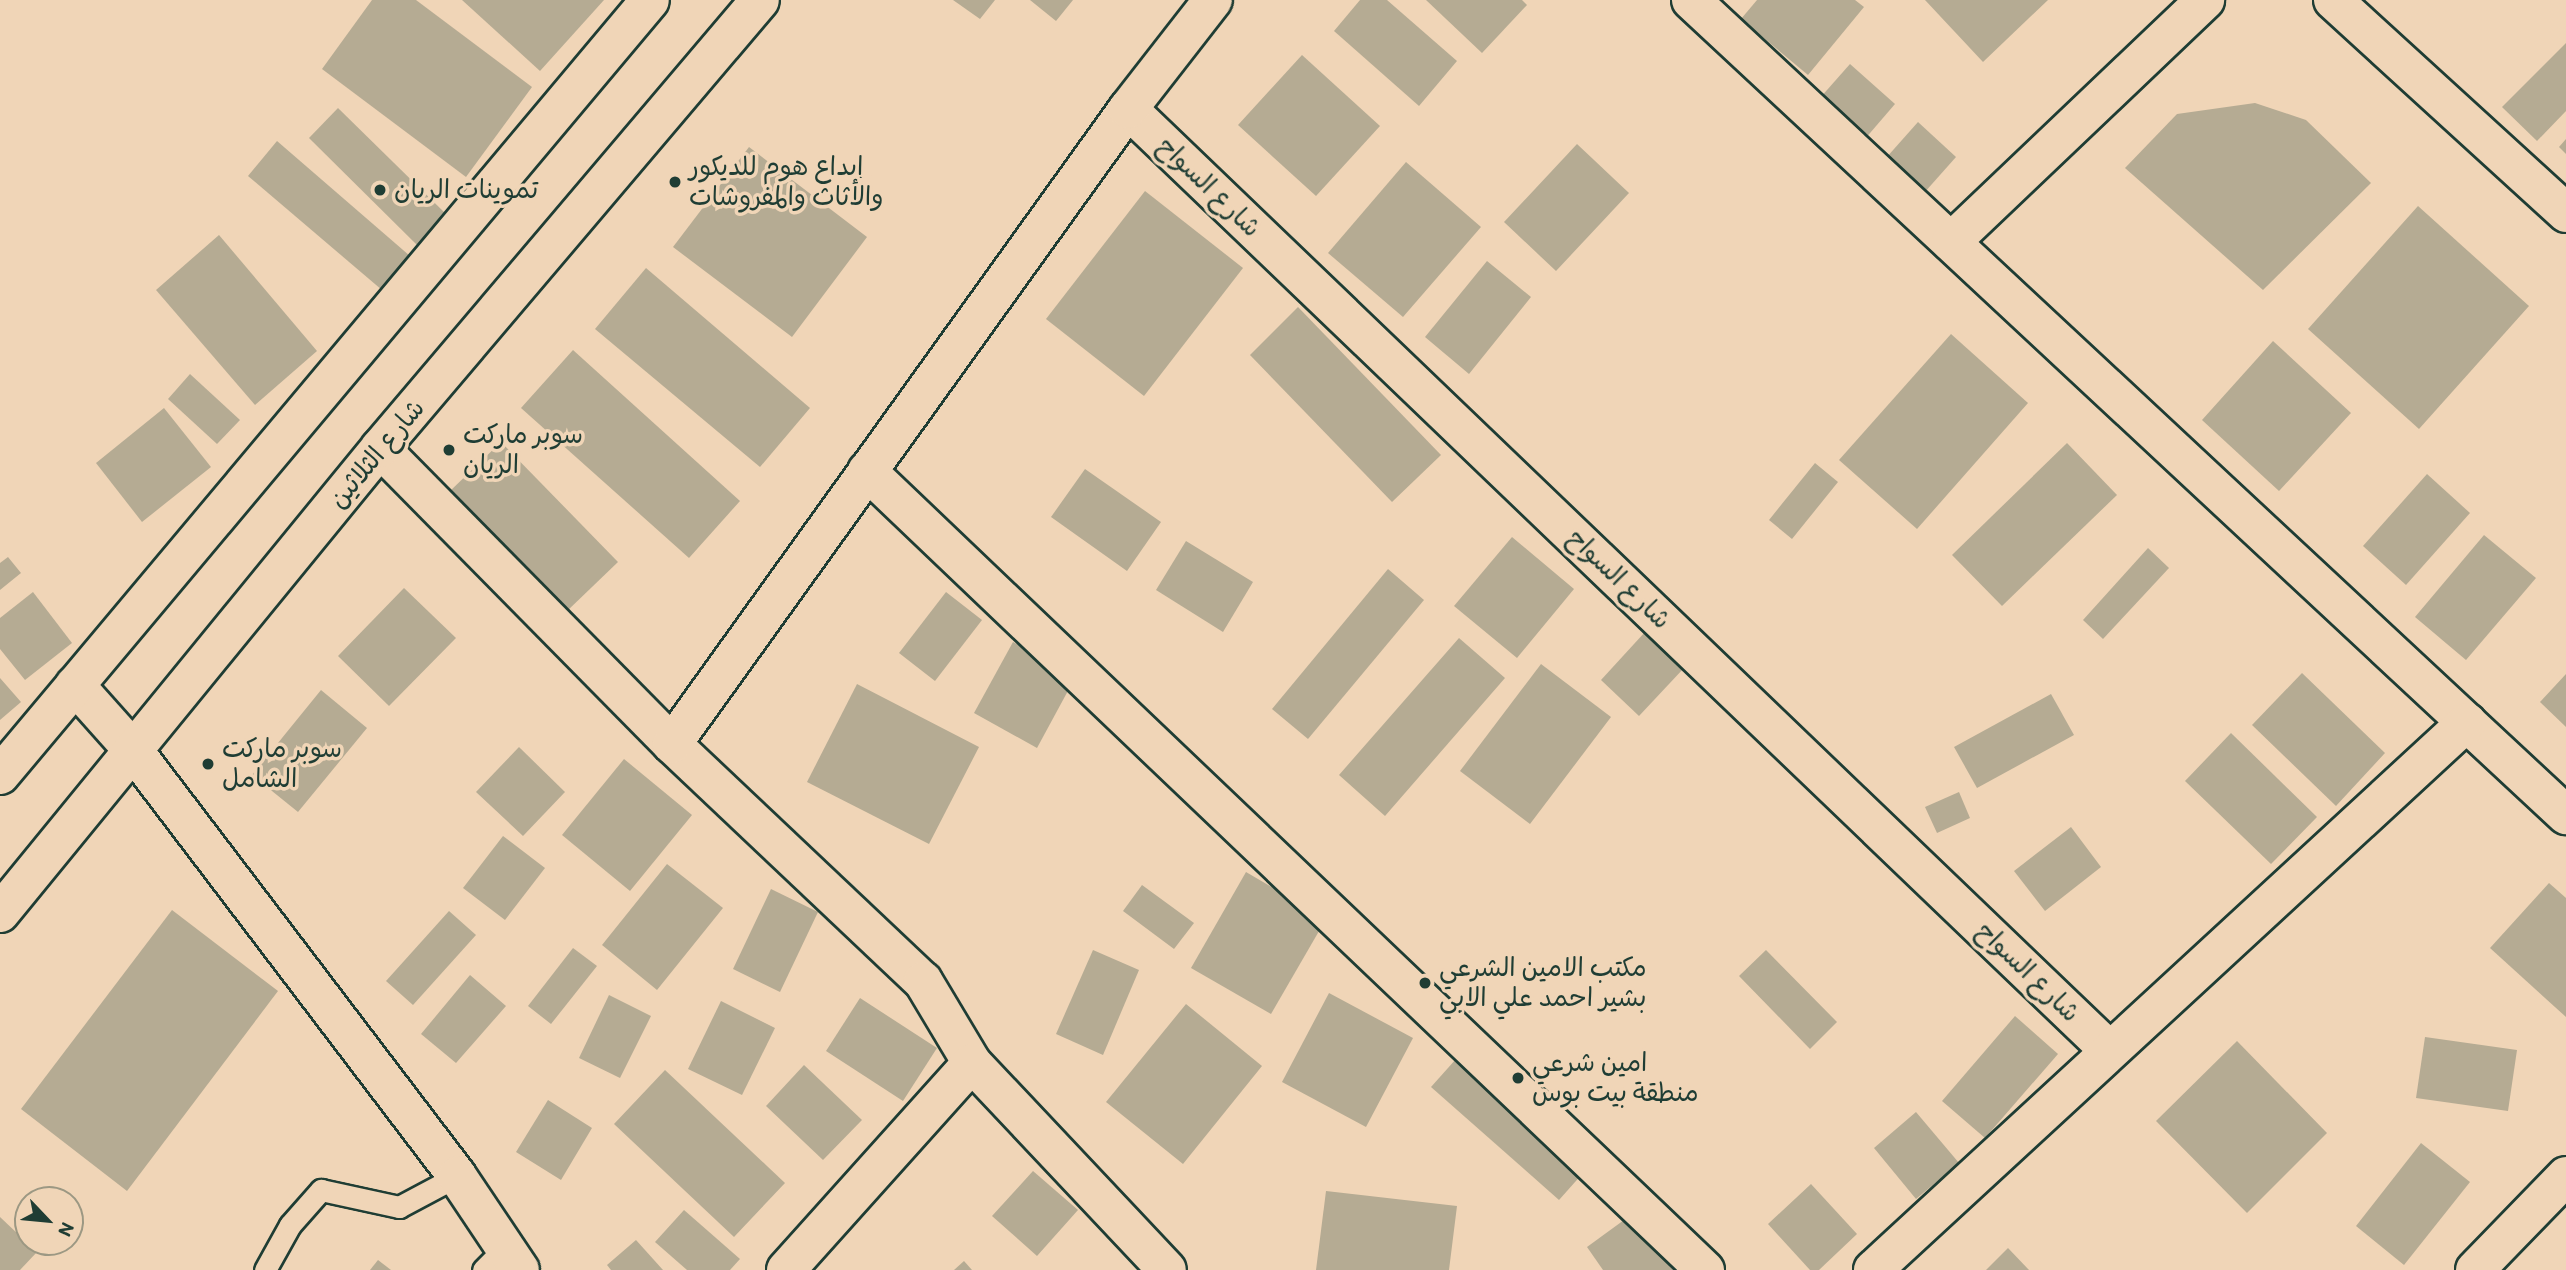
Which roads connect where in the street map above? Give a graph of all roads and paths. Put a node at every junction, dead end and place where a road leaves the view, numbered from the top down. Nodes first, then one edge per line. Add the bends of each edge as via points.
1 (650, 0) edge
2 (760, 0) edge
3 (1213, 0) edge
4 (1691, 0) edge
5 (2205, 0) edge
6 (2334, 0) edge
7 (1128, 109) junction
8 (2566, 213) edge
9 (1951, 242) junction
10 (380, 448) junction
11 (867, 471) junction
12 (75, 685) junction
13 (2467, 722) junction
14 (672, 744) junction
15 (133, 750) junction
16 (0, 775) edge
17 (2566, 815) edge
18 (0, 913) edge
19 (2109, 1050) junction
20 (972, 1063) junction
21 (457, 1176) junction
22 (2566, 1176) edge
23 (502, 1263) edge
24 (265, 1270) edge
25 (786, 1270) edge
26 (1167, 1270) edge
27 (1705, 1270) edge
28 (1873, 1270) edge
29 (2475, 1270) edge

1 - 12 street
2 - 10 street, شارع الثلاثين
3 - 7 street
4 - 9 street
5 - 9 street
6 - 8 street
7 - 11 street
7 - 19 street, شارع السواح
9 - 13 street
10 - 14 street
10 - 15 street, شارع الثلاثين
11 - 14 street
11 - 27 street
12 - 15 street
12 - 16 street
13 - 17 street
13 - 19 street
14 - 20 street via 923,981
15 - 18 street, شارع الثلاثين
15 - 21 street
19 - 28 street
20 - 25 street
20 - 26 street
21 - 23 street
21 - 24 lane via 399,1207 321,1190 290,1225
22 - 29 street

